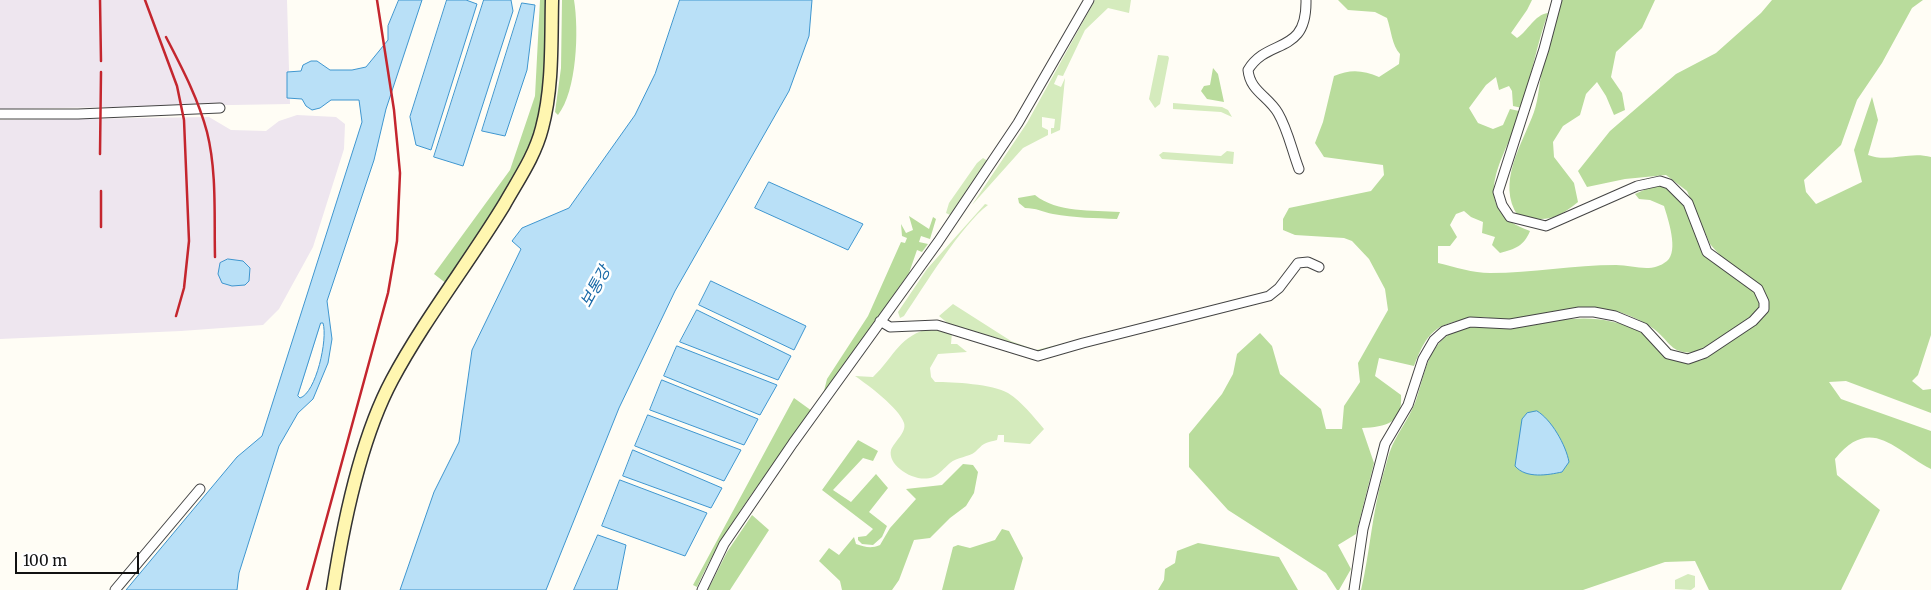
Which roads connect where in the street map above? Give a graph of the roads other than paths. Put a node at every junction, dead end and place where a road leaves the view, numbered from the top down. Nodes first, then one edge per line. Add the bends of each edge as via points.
1 (552, 0) edge
2 (1089, 0) edge
3 (1306, 0) edge
4 (1557, 0) edge
5 (220, 108) dead end
6 (0, 114) edge
7 (1299, 169) dead end
8 (1319, 267) dead end
9 (880, 321) junction
10 (200, 489) dead end
11 (115, 590) edge
12 (333, 590) edge
13 (702, 590) edge
14 (1354, 590) edge

1 - 12 main road via 549,98 532,158 397,372 379,407 339,548
2 - 9 street via 1018,123
3 - 7 street via 1303,25 1298,34 1285,45 1252,62 1248,70 1250,83 1284,123
4 - 14 street via 1498,192 1510,217 1546,226 1637,186 1660,180 1688,202 1707,252 1758,289 1764,309 1753,321 1705,353 1688,359 1668,354 1644,328 1616,316 1594,312 1510,324 1470,322 1444,332 1434,340 1423,359 1408,405 1385,444 1363,529
5 - 6 street
8 - 9 street via 1308,262 1298,263 1269,296 1038,356 937,325 890,327
9 - 13 street via 724,544
10 - 11 street

